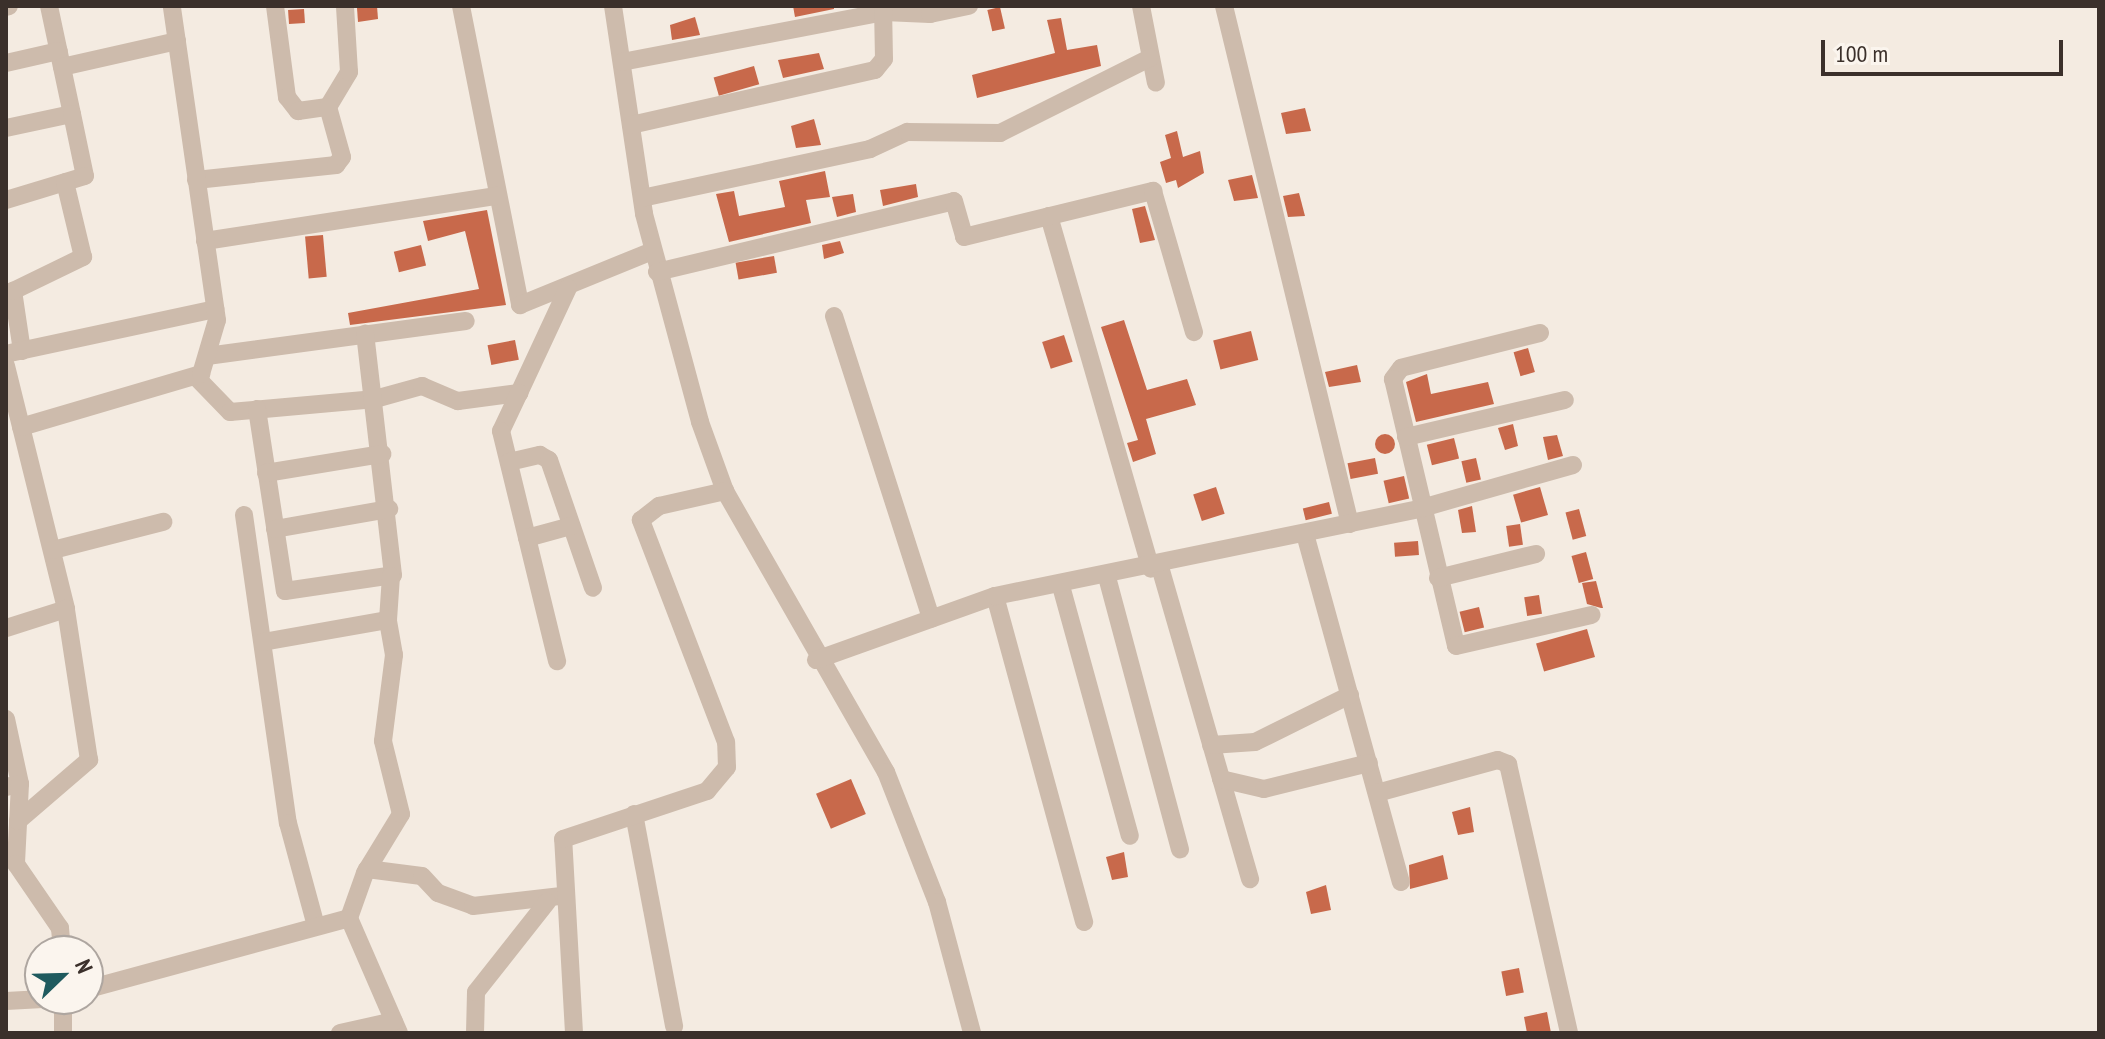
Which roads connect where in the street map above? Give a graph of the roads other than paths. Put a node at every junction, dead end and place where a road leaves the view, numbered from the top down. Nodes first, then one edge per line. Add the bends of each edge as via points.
1 (49, 6) edge
2 (172, 6) edge
3 (275, 6) edge
4 (345, 6) edge
5 (461, 6) edge
6 (613, 6) edge
7 (969, 6) edge
8 (1141, 6) edge
9 (1224, 6) edge
10 (883, 9) edge
11 (177, 41) junction
12 (1150, 58) junction
13 (60, 59) junction
14 (622, 62) junction
15 (6, 63) edge
16 (1156, 83) dead end
17 (328, 107) junction
18 (72, 114) junction
19 (631, 125) junction
20 (6, 128) edge
21 (196, 180) junction
22 (65, 182) junction
23 (497, 196) junction
24 (642, 198) junction
25 (6, 200) edge
26 (1049, 216) junction
27 (205, 241) junction
28 (652, 251) junction
29 (657, 272) junction
30 (568, 288) junction
31 (215, 309) junction
32 (834, 316) dead end
33 (466, 321) dead end
34 (1194, 332) dead end
35 (1540, 333) dead end
36 (365, 334) junction
37 (14, 353) edge
38 (207, 356) junction
39 (6, 366) edge
40 (198, 379) junction
41 (519, 393) junction
42 (375, 399) junction
43 (1565, 400) dead end
44 (257, 409) junction
45 (21, 427) junction
46 (1406, 437) junction
47 (382, 454) junction
48 (509, 462) junction
49 (1573, 465) dead end
50 (266, 473) junction
51 (725, 491) junction
52 (1422, 508) junction
53 (389, 509) junction
54 (244, 515) dead end
55 (163, 522) dead end
56 (1350, 524) junction
57 (571, 526) junction
58 (275, 529) junction
59 (1305, 534) junction
60 (527, 538) junction
61 (53, 550) junction
62 (1536, 554) dead end
63 (1155, 568) junction
64 (391, 576) junction
65 (1107, 577) junction
66 (1438, 578) junction
67 (1061, 586) junction
68 (593, 588) dead end
69 (995, 596) junction
70 (66, 609) junction
71 (1591, 615) dead end
72 (931, 619) junction
73 (388, 620) junction
74 (6, 628) edge
75 (263, 642) junction
76 (816, 660) junction
77 (557, 661) dead end
78 (1350, 695) junction
79 (6, 719) edge
80 (1211, 745) junction
81 (1369, 763) junction
82 (1221, 779) junction
83 (13, 786) edge
84 (1377, 793) junction
85 (634, 814) junction
86 (18, 821) junction
87 (1130, 836) dead end
88 (1180, 849) dead end
89 (367, 869) junction
90 (13, 877) edge
91 (1250, 879) dead end
92 (1401, 882) dead end
93 (554, 899) junction
94 (349, 918) junction
95 (1084, 922) dead end
96 (316, 926) junction
97 (61, 935) edge
98 (104, 985) edge
99 (674, 1026) dead end
100 (397, 1027) edge
101 (340, 1033) edge
102 (475, 1033) edge
103 (574, 1033) edge
104 (972, 1033) edge
105 (1569, 1033) edge

1 - 13 street
2 - 11 street
3 - 17 street via 290,105
4 - 17 street via 351,61
5 - 23 street
6 - 14 street
7 - 10 street via 930,14
8 - 12 street
9 - 56 street
10 - 14 street
10 - 19 street via 884,59 875,70
11 - 13 street
11 - 21 street
12 - 16 street
12 - 24 street via 1000,133 899,134 870,149
13 - 15 street
13 - 18 street
14 - 19 street
17 - 21 street via 342,157 336,165
18 - 20 street
18 - 22 street via 85,176
19 - 24 street
21 - 27 street
22 - 25 street
22 - 37 street via 83,257 13,291
23 - 27 street
23 - 30 street via 520,305
24 - 28 street
26 - 29 street via 964,237 954,201
26 - 34 street via 1153,191
26 - 63 street
27 - 31 street
28 - 29 street
28 - 30 street
29 - 51 street
30 - 41 street
31 - 37 street
31 - 38 street
32 - 72 street
33 - 36 street
35 - 46 street via 1394,372
36 - 38 street
36 - 42 street
38 - 40 street
39 - 45 street
40 - 44 street via 227,410
40 - 45 street
41 - 42 street via 458,401 422,386
41 - 48 street via 501,431
42 - 44 street
42 - 47 street
43 - 46 street
44 - 50 street
45 - 61 street
46 - 52 street
47 - 50 street
47 - 53 street
48 - 57 street via 544,456
48 - 60 street
49 - 52 street
50 - 58 street
51 - 76 street
51 - 85 street via 659,506 641,520 726,742 727,767 707,791
52 - 56 street
52 - 66 street
53 - 58 street
53 - 64 street via 396,569
54 - 75 street
55 - 61 street
56 - 59 street
57 - 60 street
57 - 68 street
58 - 64 street via 285,591
59 - 63 street
59 - 78 street
60 - 77 street
61 - 70 street
62 - 66 street
63 - 65 street
63 - 80 street
64 - 73 street
65 - 67 street
65 - 88 street
66 - 71 street via 1456,646
67 - 69 street
67 - 87 street
69 - 72 street
69 - 95 street
70 - 74 street
70 - 86 street via 89,760
72 - 76 street
73 - 75 street
73 - 89 street via 394,655 383,741 401,814
75 - 96 street via 288,823
76 - 104 street via 863,729 908,823
78 - 80 street via 1255,742
78 - 81 street
79 - 83 street
80 - 82 street
81 - 82 street via 1264,789
81 - 84 street
82 - 91 street
83 - 86 street
84 - 92 street
84 - 105 street via 1498,760 1508,764
85 - 93 street via 563,839
85 - 99 street
86 - 90 street
89 - 93 street via 422,876 438,893 473,906
89 - 94 street
90 - 97 street
93 - 102 street via 476,992
93 - 103 street
94 - 96 street
94 - 100 street
96 - 98 street
100 - 101 street

